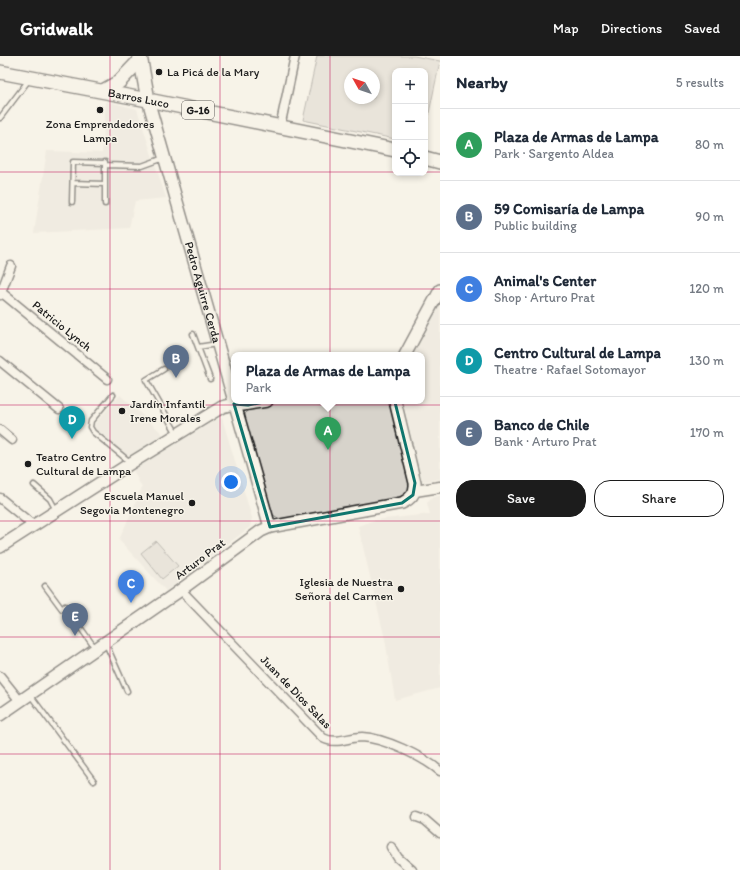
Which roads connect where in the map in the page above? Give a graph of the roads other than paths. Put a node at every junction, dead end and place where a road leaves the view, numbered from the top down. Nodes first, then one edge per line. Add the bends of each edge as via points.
1 (295, 56) edge
2 (143, 57) edge
3 (0, 72) edge
4 (30, 77) junction
5 (103, 91) junction
6 (148, 100) junction
7 (0, 118) edge
8 (280, 127) junction
9 (392, 149) edge
10 (165, 157) junction
11 (428, 159) edge
12 (440, 162) edge
13 (105, 163) junction
14 (72, 183) junction
15 (105, 184) junction
16 (72, 202) dead end
17 (105, 204) dead end
18 (11, 266) dead end
19 (440, 290) edge
20 (1, 293) edge
21 (193, 334) dead end
22 (217, 344) junction
23 (198, 347) junction
24 (407, 352) edge
25 (0, 361) edge
26 (164, 369) dead end
27 (107, 379) dead end
28 (210, 379) dead end
29 (231, 393) edge
30 (113, 395) dead end
31 (234, 404) junction
32 (249, 404) edge
33 (396, 404) edge
34 (59, 409) dead end
35 (0, 430) edge
36 (177, 435) junction
37 (12, 440) dead end
38 (131, 463) junction
39 (34, 485) dead end
40 (440, 487) edge
41 (415, 491) junction
42 (0, 498) edge
43 (56, 510) junction
44 (33, 525) junction
45 (270, 527) junction
46 (0, 547) edge
47 (46, 586) dead end
48 (181, 590) junction
49 (105, 641) junction
50 (95, 648) junction
51 (0, 676) edge
52 (127, 691) dead end
53 (29, 694) junction
54 (20, 701) junction
55 (0, 715) edge
56 (440, 771) edge
57 (94, 782) dead end
58 (417, 817) dead end
59 (440, 833) edge
60 (391, 847) dead end
61 (412, 870) edge

1 - 8 street
2 - 5 main road via 119,82
2 - 6 main road, Pedro Aguirre Cerda
3 - 4 main road, Barros Luco / G-16
4 - 5 main road, Barros Luco / G-16
4 - 7 lane
5 - 6 main road, Barros Luco / G-16
6 - 8 main road, Barros Luco / G-16
6 - 10 main road, Pedro Aguirre Cerda
8 - 9 main road, Barros Luco / G-16
10 - 13 lane via 142,166
10 - 22 main road, Pedro Aguirre Cerda
11 - 12 main road
13 - 14 lane via 73,162
13 - 15 lane
14 - 15 lane
14 - 16 lane
15 - 17 lane
18 - 20 street
19 - 24 main road
20 - 27 street, Patricio Lynch
21 - 23 lane
22 - 23 lane
22 - 29 main road, Pedro Aguirre Cerda
23 - 28 lane
25 - 34 street
26 - 36 lane via 146,380
30 - 38 lane via 91,421 90,427
31 - 32 main road
31 - 36 main road via 222,407
31 - 45 main road, Pedro Aguirre Cerda
33 - 41 main road
35 - 37 street
36 - 38 main road
38 - 43 main road
39 - 43 lane via 50,499
40 - 41 street
41 - 45 main road, Arturo Prat via 410,499 402,503
42 - 44 street
43 - 44 main road
44 - 46 main road
45 - 48 main road, Arturo Prat via 256,534
47 - 50 lane via 62,609 65,606
48 - 49 main road, Arturo Prat
48 - 56 street, Juan de Dios Salas via 323,738 330,741 362,737 390,744 417,755
49 - 50 main road, Arturo Prat
49 - 52 lane
50 - 53 main road, Arturo Prat
51 - 54 street
53 - 54 main road, Arturo Prat
53 - 57 lane
54 - 55 main road, Arturo Prat
58 - 59 street via 425,820
60 - 61 street via 398,858

